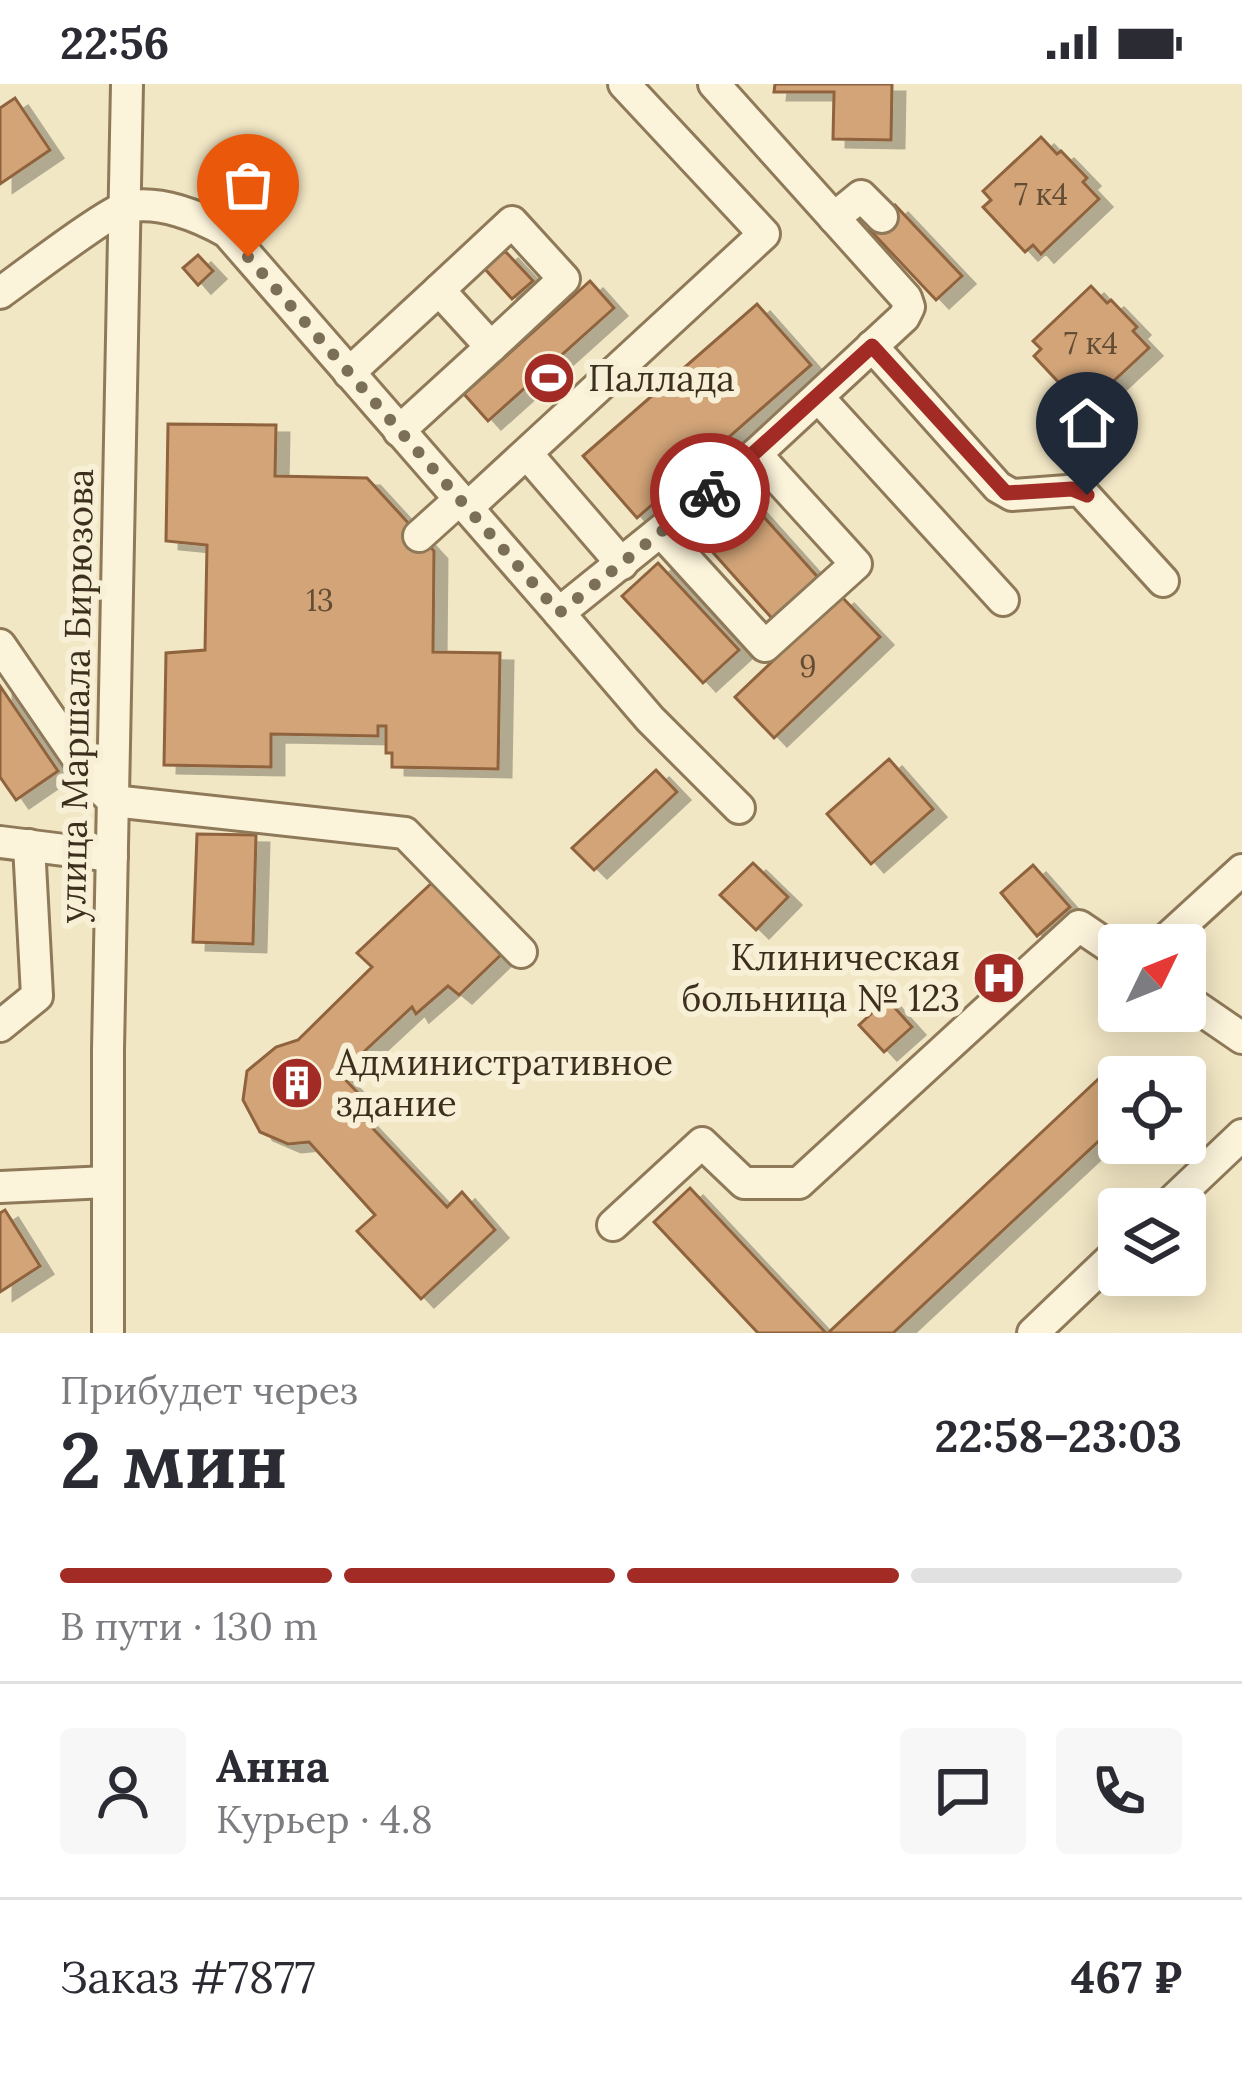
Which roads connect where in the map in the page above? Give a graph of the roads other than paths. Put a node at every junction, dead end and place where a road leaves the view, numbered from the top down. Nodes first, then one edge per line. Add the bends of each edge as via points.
1 (127, 84) edge
2 (625, 84) edge
3 (714, 84) edge
4 (124, 207) junction
5 (882, 217) dead end
6 (834, 218) junction
7 (439, 290) junction
8 (0, 293) edge
9 (872, 346) junction
10 (491, 347) junction
11 (349, 373) junction
12 (818, 397) junction
13 (400, 430) junction
14 (756, 454) junction
15 (528, 455) junction
16 (463, 504) junction
17 (662, 533) junction
18 (419, 536) dead end
19 (622, 564) junction
20 (1163, 581) dead end
21 (1003, 600) dead end
22 (559, 613) junction
23 (0, 645) edge
24 (113, 801) junction
25 (739, 808) dead end
26 (15, 843) edge
27 (112, 856) junction
28 (1242, 870) edge
29 (1183, 924) edge
30 (1098, 939) edge
31 (521, 952) dead end
32 (1206, 1013) edge
33 (0, 1026) edge
34 (1242, 1038) edge
35 (1242, 1135) edge
36 (107, 1182) junction
37 (0, 1187) edge
38 (1186, 1188) edge
39 (613, 1225) dead end
40 (1098, 1271) edge
41 (103, 1325) edge
42 (1033, 1333) edge

1 - 4 street, улица Маршала Бирюзова
2 - 15 street via 764,234
3 - 6 street
4 - 8 street
4 - 11 street via 180,210 226,232
4 - 24 street, улица Маршала Бирюзова
5 - 6 street via 861,196
6 - 9 street via 909,307
7 - 10 street
7 - 10 street via 512,223 564,279
7 - 11 street
9 - 12 street
9 - 20 street via 998,488 1012,495 1080,490
10 - 13 street
11 - 13 street
12 - 14 street
12 - 21 street
13 - 16 street
14 - 17 street
14 - 17 street via 856,564 765,646
15 - 16 street
15 - 19 street
16 - 18 street
16 - 22 street
17 - 19 street
19 - 22 street
22 - 25 street
23 - 24 street
24 - 27 street, улица Маршала Бирюзова
24 - 31 street via 405,833
26 - 27 street
26 - 33 street via 37,996
27 - 36 street, улица Маршала Бирюзова
28 - 29 street
30 - 39 street via 1079,926 799,1183 744,1183 702,1143
32 - 34 street
35 - 38 street
36 - 37 street
36 - 41 street, улица Маршала Бирюзова
40 - 42 street

